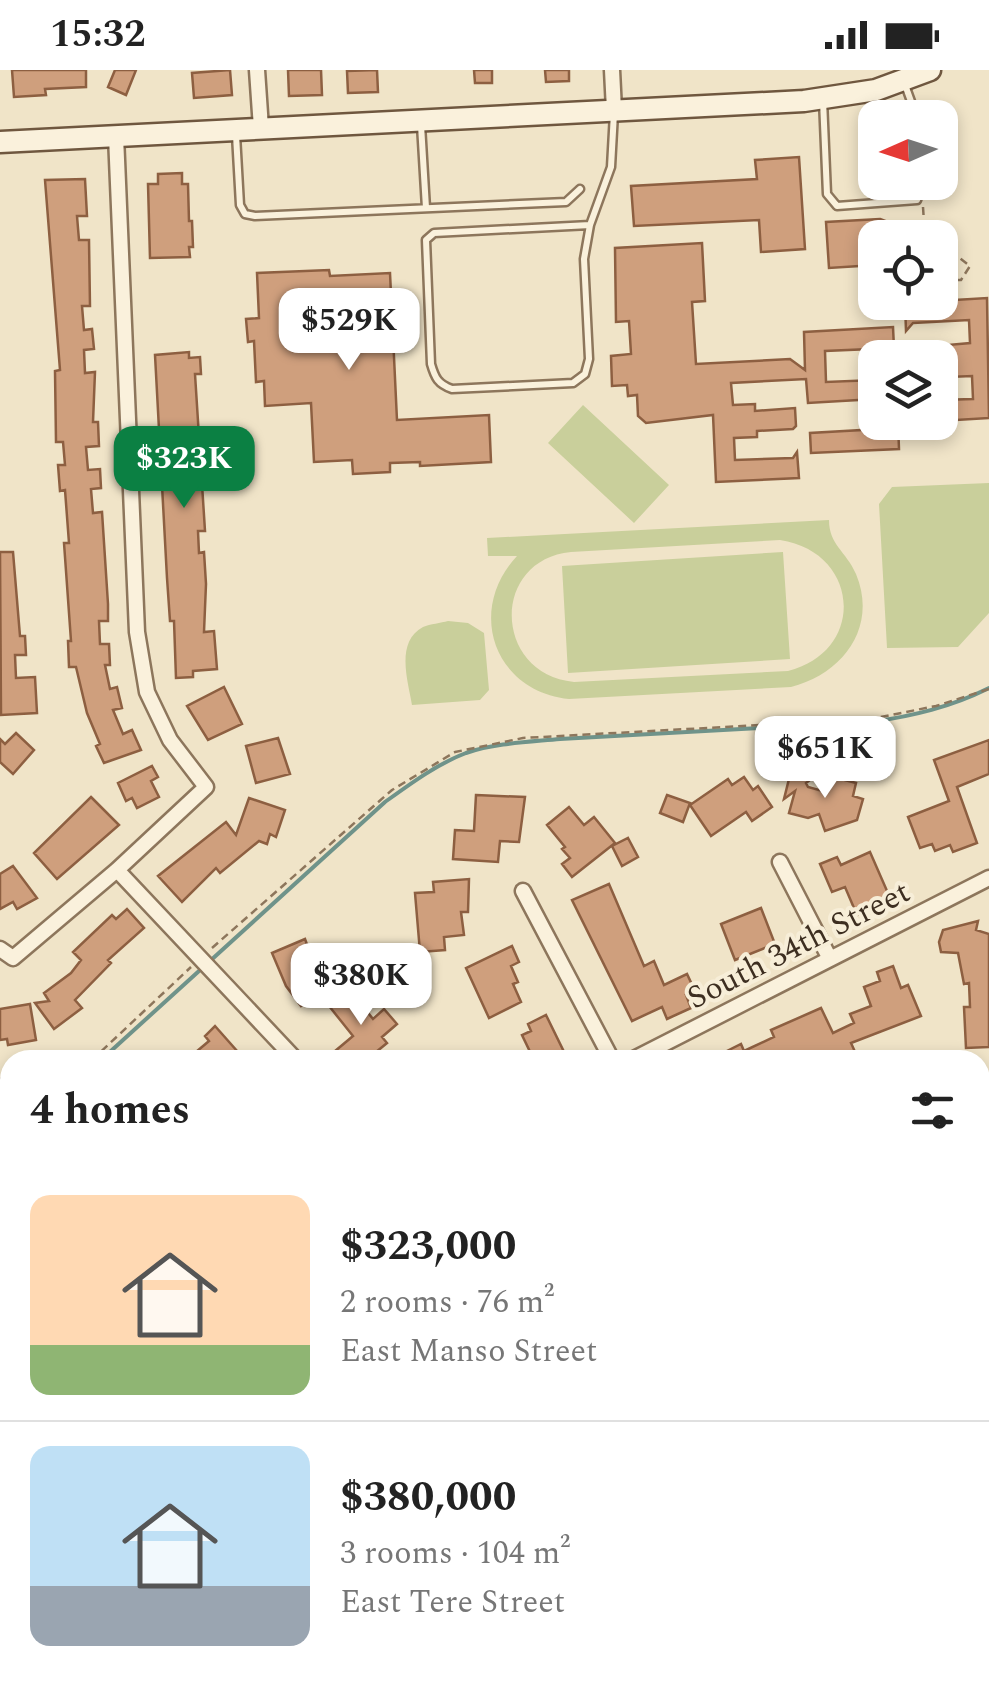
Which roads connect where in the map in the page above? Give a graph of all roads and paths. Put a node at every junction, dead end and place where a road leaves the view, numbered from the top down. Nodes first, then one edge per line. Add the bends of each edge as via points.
1 (257, 70) edge
2 (612, 70) edge
3 (930, 70) edge
4 (904, 82) junction
5 (822, 99) junction
6 (910, 100) edge
7 (614, 110) junction
8 (421, 119) junction
9 (260, 128) junction
10 (236, 129) junction
11 (116, 136) junction
12 (0, 142) edge
13 (580, 189) dead end
14 (917, 200) edge
15 (426, 208) junction
16 (590, 225) junction
17 (958, 257) edge
18 (958, 280) edge
19 (989, 689) edge
20 (780, 862) dead end
21 (117, 870) junction
22 (989, 878) edge
23 (523, 891) dead end
24 (0, 949) edge
25 (202, 957) junction
26 (830, 959) junction
27 (103, 1050) edge
28 (287, 1050) edge
29 (607, 1050) edge
30 (652, 1050) edge

1 - 9 street
2 - 7 street
3 - 4 street
4 - 5 street
4 - 6 lane
5 - 7 street
5 - 14 lane via 827,194 837,206
7 - 8 street
7 - 16 lane via 611,167
8 - 9 street
8 - 15 lane
9 - 10 street
10 - 11 street
10 - 15 lane via 244,214
11 - 12 street
11 - 21 street via 137,632 146,692 170,740 206,786
13 - 15 lane via 566,202
16 - 16 lane via 434,233 426,240 431,364 442,385 573,383 585,374
17 - 18 path via 970,266
19 - 25 path via 871,719 523,738 455,752 392,790
20 - 26 street
21 - 24 street via 13,958
21 - 25 street
22 - 26 street, South 34th Street
23 - 29 street
25 - 27 path
25 - 28 street
26 - 30 street, South 34th Street

